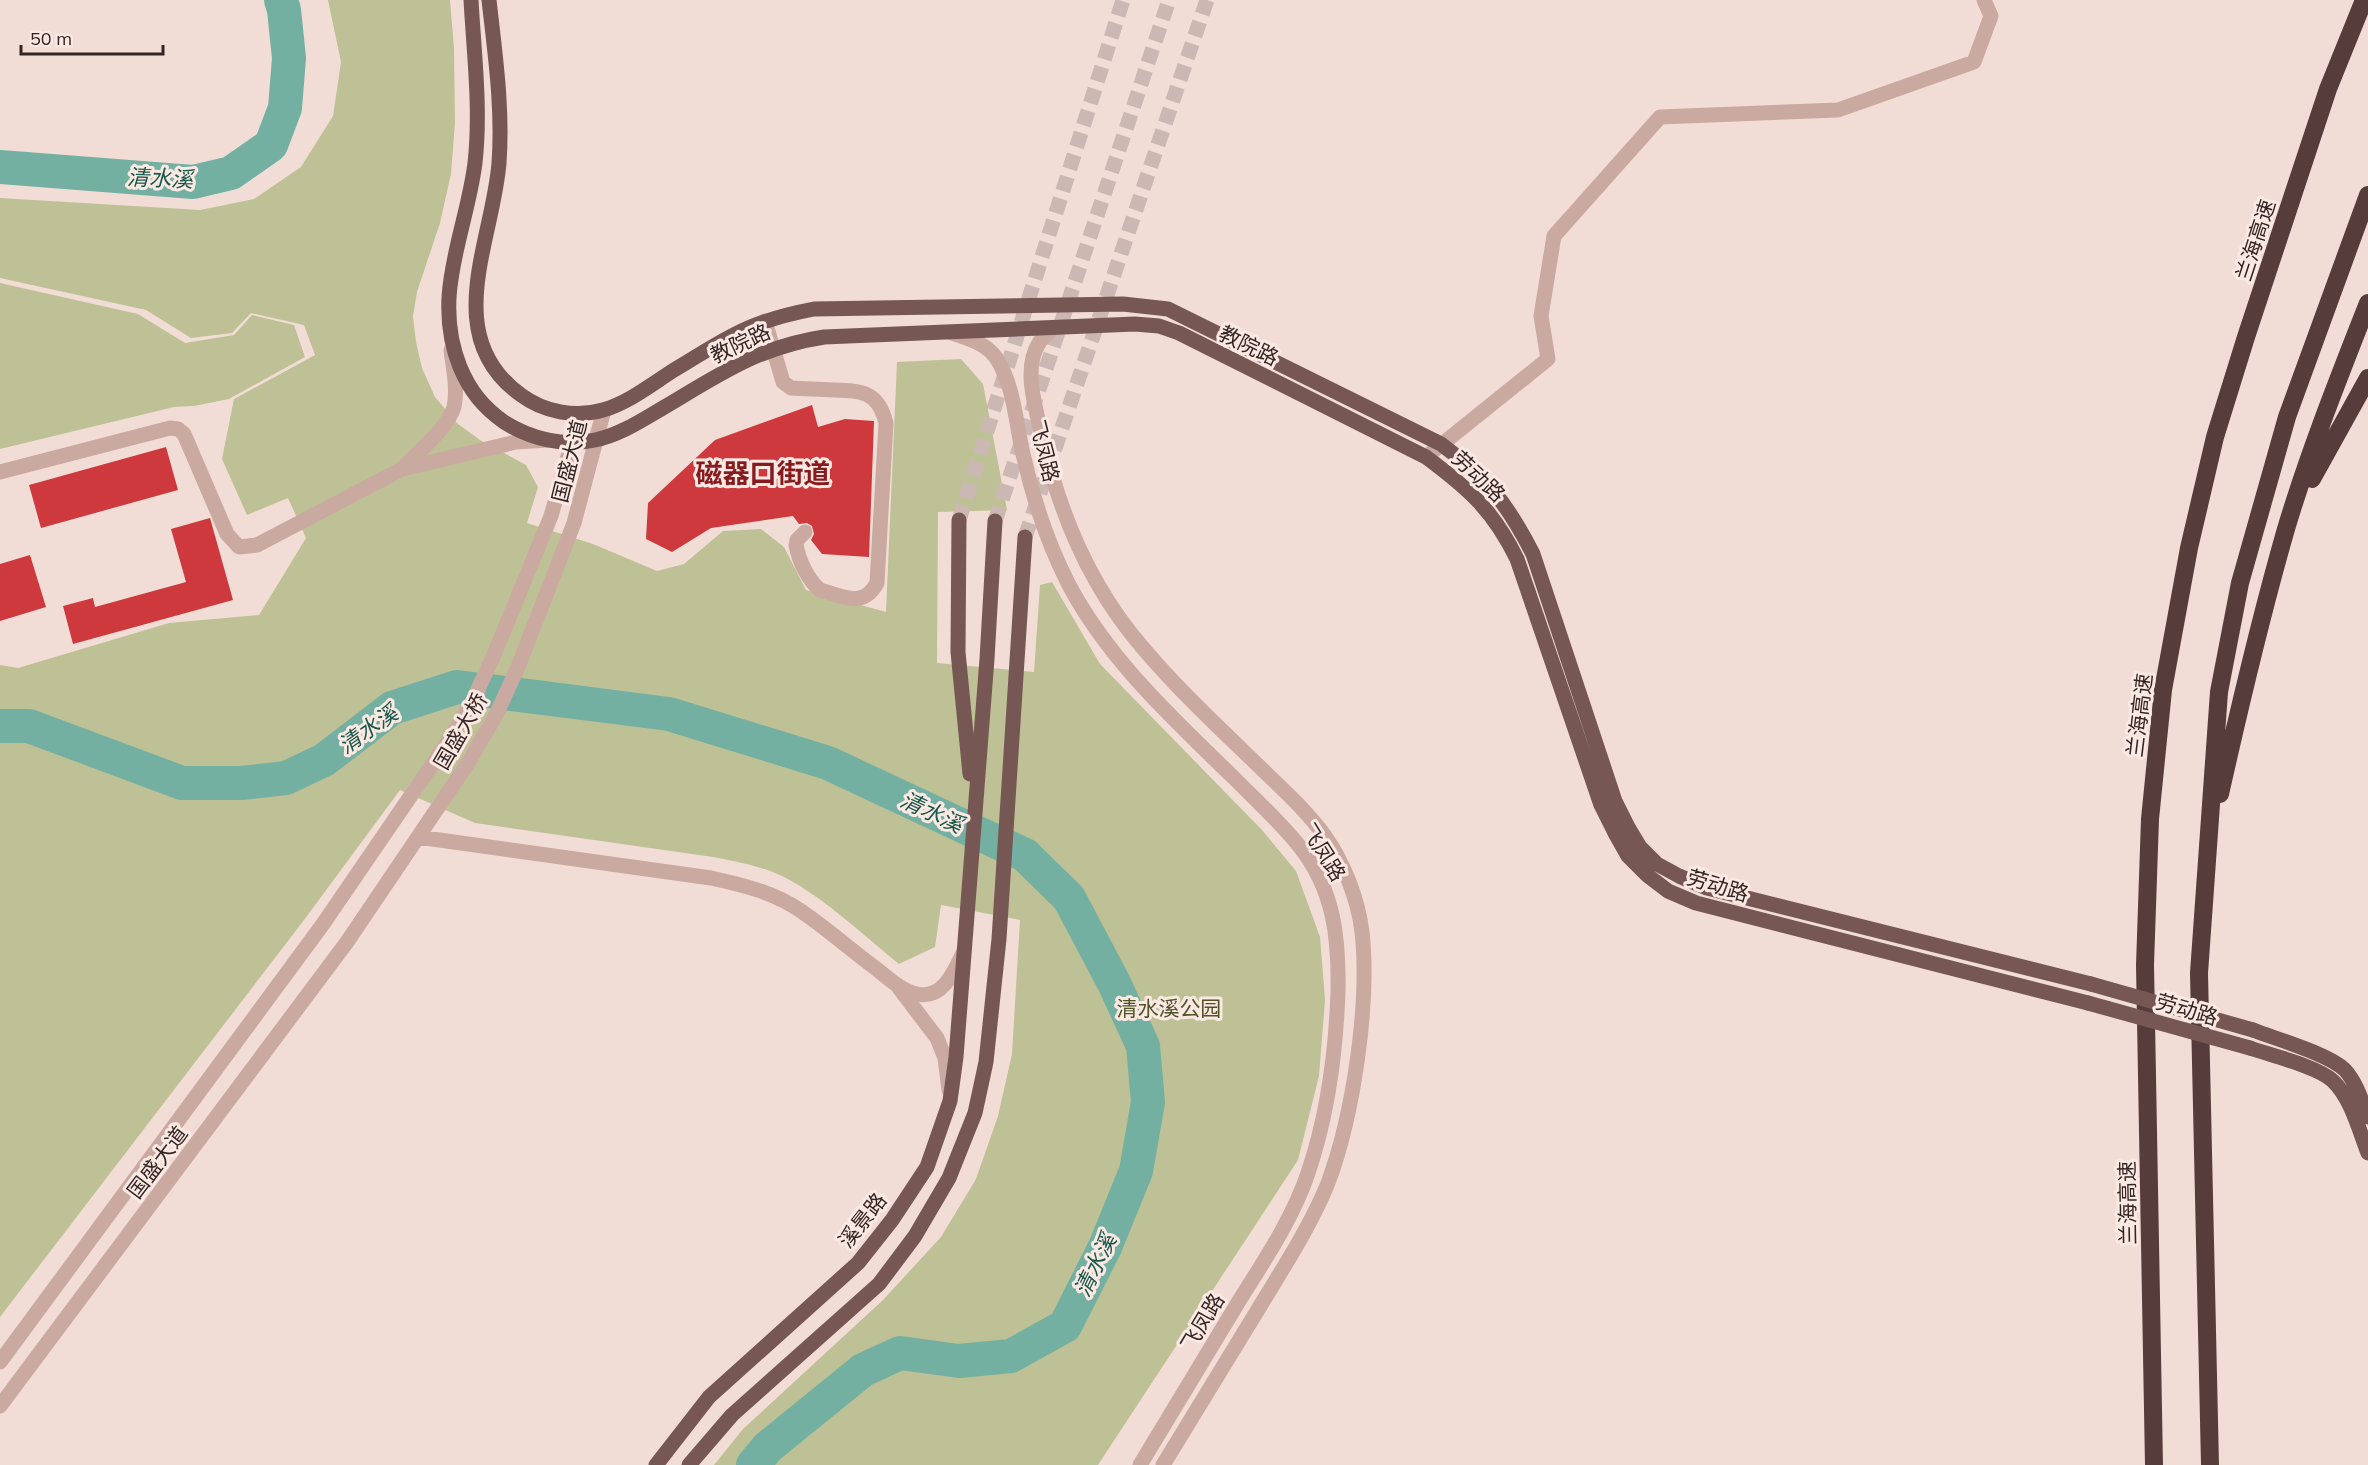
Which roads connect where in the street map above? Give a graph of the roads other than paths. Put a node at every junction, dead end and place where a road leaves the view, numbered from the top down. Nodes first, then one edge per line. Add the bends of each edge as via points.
1 (471, 0) edge
2 (489, 0) edge
3 (1984, 0) edge
4 (2353, 0) edge
5 (2364, 0) edge
6 (2328, 89) junction
7 (2368, 195) edge
8 (2368, 303) edge
9 (765, 321) junction
10 (1053, 328) junction
11 (448, 329) junction
12 (952, 333) junction
13 (773, 348) junction
14 (2368, 378) edge
15 (604, 410) junction
16 (580, 414) junction
17 (596, 440) junction
18 (548, 441) junction
19 (573, 443) junction
20 (1441, 444) junction
21 (1426, 457) junction
22 (402, 469) junction
23 (0, 472) edge
24 (551, 516) joint
25 (960, 520) tunnel mouth
26 (994, 521) tunnel mouth
27 (574, 523) joint
28 (2286, 528) junction
29 (805, 532) dead end
30 (1025, 537) tunnel mouth
31 (974, 813) junction
32 (418, 837) junction
33 (2206, 857) junction
34 (323, 924) joint
35 (347, 942) joint
36 (964, 951) junction
37 (897, 985) junction
38 (950, 1101) junction
39 (2368, 1117) edge
40 (2368, 1153) edge
41 (0, 1362) edge
42 (0, 1406) edge
43 (656, 1465) edge
44 (690, 1465) edge
45 (1140, 1465) edge
46 (1163, 1465) edge
47 (2154, 1465) edge
48 (2210, 1465) edge

1 - 11 main road, 教院路 via 477,103 475,163 447,302
2 - 16 main road, 教院路 via 501,105 499,165 477,279 476,323 489,360 511,388 545,407
3 - 20 street via 1991,16 1974,62 1838,110 1660,117 1554,236 1541,316 1548,359
4 - 6 highway
5 - 6 highway, 兰海高速
6 - 47 highway, 兰海高速 via 2219,426 2189,548 2163,690 2150,819 2145,965
7 - 33 highway via 2287,417 2240,583 2219,692
8 - 28 highway
9 - 13 street
9 - 15 main road, 教院路 via 722,341
9 - 20 main road, 教院路 via 814,309 1123,304 1168,309
10 - 12 main road, 教院路
10 - 21 main road, 教院路 via 1159,326
10 - 46 street, 飞凤路 via 1038,343 1031,385 1055,486 1092,574 1115,612 1160,668 1325,836 1354,896 1362,931 1363,1006 1350,1102 1327,1185 1281,1271
11 - 18 main road, 教院路 via 465,380 476,399 509,425
11 - 22 street via 454,406 448,420
12 - 13 main road, 教院路 via 824,337
12 - 45 street, 飞凤路 via 975,341 998,361 1035,499 1069,585 1095,627 1149,694 1303,850 1329,902 1337,938 1335,1044 1321,1131 1307,1177 1265,1260
13 - 17 main road, 教院路 via 737,364 632,426
13 - 29 street via 786,386 860,391 880,406 886,423 877,493 876,583 869,595 857,600 820,590 811,581 796,545
14 - 28 highway
15 - 16 main road, 教院路
15 - 17 street, 国盛大道
16 - 19 street, 国盛大道
17 - 19 main road, 教院路
17 - 27 street, 国盛大道
18 - 19 main road, 教院路
18 - 22 street via 516,442
19 - 24 street, 国盛大道
20 - 21 street
20 - 39 main road, 劳动路, bridge via 1473,468 1517,522 1533,554 1615,801 1640,847 1657,864 1707,888 2091,984 2253,1030 2330,1060 2344,1070
21 - 40 main road, 劳动路, bridge via 1457,480 1503,530 1517,559 1601,805 1628,856 1668,891 1696,903 2250,1048 2318,1072 2332,1080 2348,1104
22 - 23 street via 247,548 240,547 227,534 184,434 178,429
24 - 34 street, 国盛大桥 via 472,700 449,740
25 - 31 main road via 958,652
26 - 31 main road
27 - 32 street, 国盛大桥 via 496,715
28 - 33 highway via 2242,695
30 - 44 main road via 999,939 975,1113 950,1178 915,1236 879,1284 732,1415
31 - 36 main road, 溪景路
32 - 35 street, 国盛大桥
32 - 37 street via 747,886 802,912
33 - 48 highway via 2199,973
34 - 41 street, 国盛大道
35 - 42 street, 国盛大道
36 - 37 street via 942,988 917,994
36 - 38 main road, 溪景路
37 - 38 street via 937,1038 945,1058
38 - 43 main road, 溪景路 via 927,1167 858,1263 709,1397

